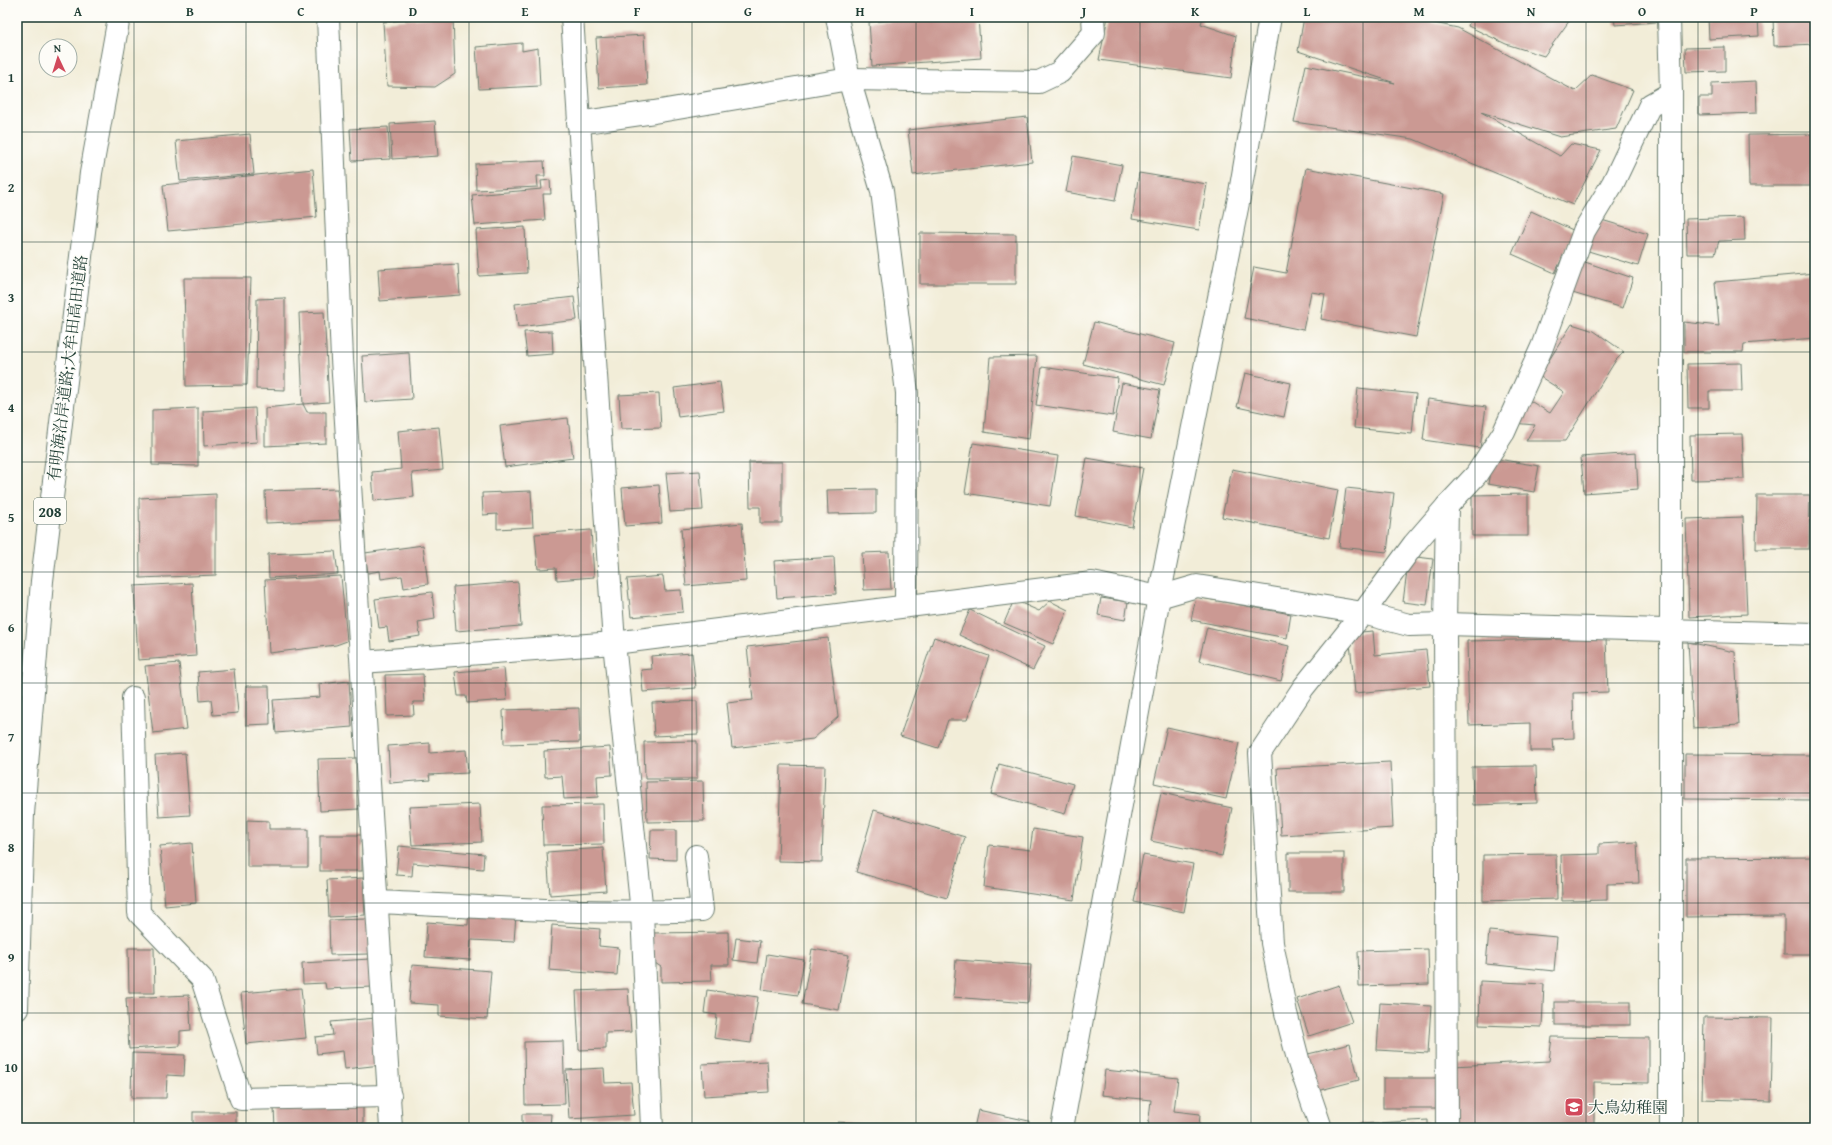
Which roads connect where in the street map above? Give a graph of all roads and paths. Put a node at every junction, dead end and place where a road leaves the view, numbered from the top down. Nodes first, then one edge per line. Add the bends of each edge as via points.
1 (120, 17) edge
2 (328, 17) edge
3 (572, 17) edge
4 (837, 17) edge
5 (1093, 17) edge
6 (1270, 17) edge
7 (1669, 17) edge
8 (849, 79) junction
9 (1671, 93) junction
10 (578, 123) junction
11 (1447, 506) junction
12 (1159, 597) junction
13 (906, 605) junction
14 (1363, 613) junction
15 (1445, 624) junction
16 (1670, 630) junction
17 (1815, 634) edge
18 (614, 643) junction
19 (362, 662) junction
20 (133, 698) dead end
21 (696, 856) dead end
22 (377, 902) junction
23 (642, 913) junction
24 (17, 1009) edge
25 (390, 1096) junction
26 (391, 1128) edge
27 (652, 1128) edge
28 (1062, 1128) edge
29 (1321, 1128) edge
30 (1446, 1128) edge
31 (1671, 1128) edge

1 - 24 main road, 有明海沿岸道路;大牟田高田道路 / 208 via 92,173 42,581 23,814
2 - 19 main road via 342,359
3 - 10 main road
4 - 8 main road
5 - 8 main road via 1094,33 1060,72 1039,82
6 - 12 main road via 1239,198
7 - 9 main road
8 - 10 main road
8 - 13 main road via 882,192 907,393
9 - 11 main road via 1650,104 1613,183 1584,231 1542,347 1504,432 1476,475
9 - 16 main road
10 - 18 main road
11 - 14 main road via 1414,544
11 - 15 main road
12 - 13 main road via 1092,583
12 - 14 main road via 1197,586
12 - 28 main road
13 - 18 main road
14 - 15 main road via 1409,625
14 - 29 main road via 1303,688 1260,753 1272,943 1299,1063
15 - 16 main road
15 - 30 main road
16 - 17 main road
16 - 31 main road
18 - 19 main road
18 - 23 main road
19 - 22 main road
20 - 25 main road via 139,914 202,979 241,1099
21 - 23 main road via 702,910
22 - 23 main road
22 - 25 main road
23 - 27 main road
25 - 26 main road

